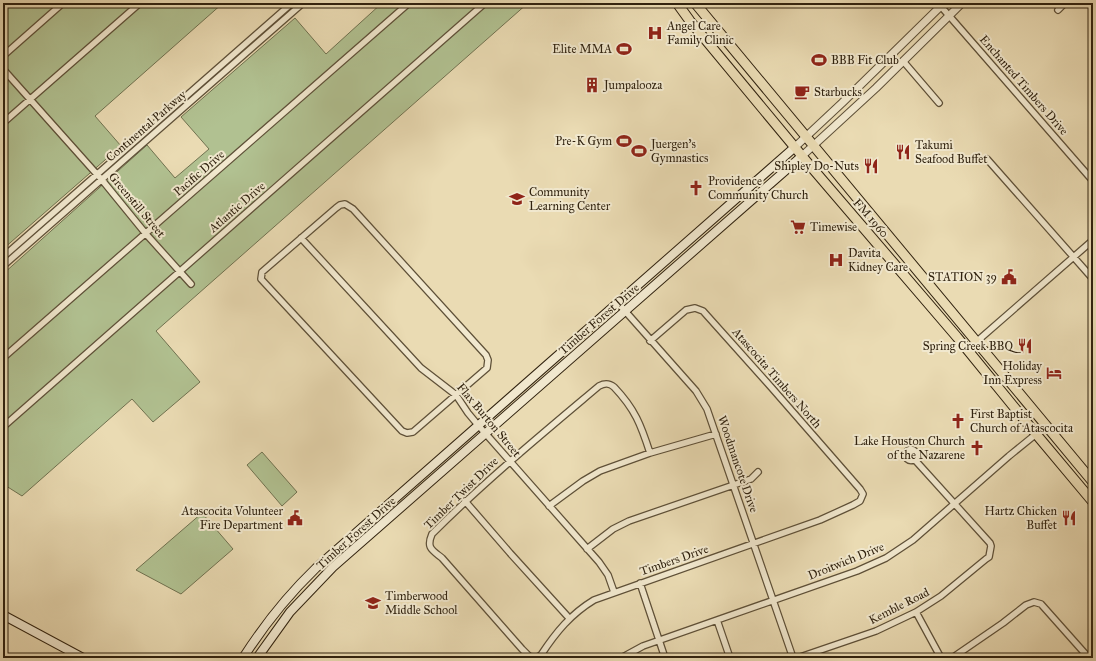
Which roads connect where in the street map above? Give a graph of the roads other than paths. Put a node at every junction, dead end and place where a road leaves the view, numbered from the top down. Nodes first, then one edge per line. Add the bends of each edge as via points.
1 (63, 3) edge
2 (140, 3) edge
3 (292, 3) edge
4 (303, 3) edge
5 (409, 3) edge
6 (485, 3) edge
7 (677, 3) edge
8 (694, 3) edge
9 (962, 3) edge
10 (1065, 3) edge
11 (940, 4) edge
12 (1058, 10) dead end
13 (949, 16) junction
14 (3, 56) edge
15 (903, 61) junction
16 (3, 69) edge
17 (868, 78) junction
18 (876, 88) junction
19 (30, 100) junction
20 (939, 103) dead end
21 (3, 123) edge
22 (806, 137) junction
23 (813, 146) junction
24 (795, 148) junction
25 (802, 156) junction
26 (987, 160) dead end
27 (99, 177) junction
28 (1093, 181) edge
29 (729, 204) junction
30 (737, 214) junction
31 (146, 234) junction
32 (692, 237) junction
33 (301, 238) junction
34 (1093, 240) edge
35 (700, 246) junction
36 (3, 257) edge
37 (1074, 257) junction
38 (3, 266) edge
39 (181, 272) junction
40 (1093, 279) edge
41 (191, 284) dead end
42 (618, 302) junction
43 (626, 312) junction
44 (650, 341) junction
45 (976, 342) junction
46 (966, 350) junction
47 (3, 358) edge
48 (544, 367) junction
49 (552, 376) junction
50 (456, 395) junction
51 (478, 425) junction
52 (1046, 426) junction
53 (3, 427) edge
54 (486, 434) junction
55 (716, 434) junction
56 (1036, 434) junction
57 (650, 453) junction
58 (915, 460) dead end
59 (509, 461) junction
60 (758, 472) dead end
61 (1093, 482) edge
62 (734, 486) junction
63 (465, 501) junction
64 (1093, 502) edge
65 (955, 504) junction
66 (549, 506) junction
67 (847, 508) joint
68 (754, 544) junction
69 (587, 549) junction
70 (640, 584) junction
71 (614, 592) junction
72 (774, 600) junction
73 (916, 612) junction
74 (3, 615) edge
75 (569, 618) junction
76 (717, 620) junction
77 (659, 640) junction
78 (528, 655) joint
79 (83, 658) edge
80 (243, 658) edge
81 (258, 658) edge
82 (621, 658) edge
83 (665, 658) edge
84 (730, 658) edge
85 (793, 658) edge
86 (797, 658) edge
87 (941, 658) edge
88 (952, 658) edge
89 (1089, 658) edge

1 - 14 street
2 - 19 street
3 - 27 street, Continental Parkway
4 - 27 street, Continental Parkway
5 - 31 street, Pacific Drive
6 - 39 street, Atlantic Drive
7 - 24 main road, FM 1960 / FM 1960
8 - 22 main road, FM 1960 / FM 1960
9 - 13 street, Timber Forest Drive
10 - 12 street
11 - 13 street, Enchanted Timbers Drive
11 - 17 street, Timber Forest Drive
13 - 15 street, Timber Forest Drive
13 - 28 street, Enchanted Timbers Drive
15 - 18 street, Timber Forest Drive
15 - 20 street
16 - 19 street, Greenstill Street
17 - 18 street
17 - 22 street, Timber Forest Drive
18 - 23 street, Timber Forest Drive
19 - 21 street
19 - 27 street, Greenstill Street
22 - 23 main road, FM 1960 / FM 1960
22 - 24 street, Timber Forest Drive
23 - 25 street, Timber Forest Drive
23 - 45 main road, FM 1960 / FM 1960
24 - 25 main road, FM 1960 / FM 1960
24 - 29 main road, Timber Forest Drive
25 - 30 main road, Timber Forest Drive
25 - 46 main road, FM 1960 / FM 1960
26 - 37 street
27 - 31 street, Greenstill Street
27 - 36 street, Continental Parkway
27 - 38 street, Continental Parkway
29 - 30 main road
29 - 32 main road, Timber Forest Drive
30 - 35 main road, Timber Forest Drive
31 - 39 street, Greenstill Street
31 - 47 street, Pacific Drive
32 - 35 main road
32 - 42 main road, Timber Forest Drive
33 - 50 street, Flax Burton Street via 421,368
33 - 50 street via 340,205 345,204 353,209 486,355 487,368
33 - 50 street via 263,271 262,279 402,431 413,432
34 - 37 street
35 - 43 main road, Timber Forest Drive
37 - 40 street
37 - 45 street
39 - 41 street, Greenstill Street
39 - 53 street, Atlantic Drive
42 - 43 street, Woodmancote Drive
42 - 48 main road, Timber Forest Drive
43 - 44 street, Woodmancote Drive
43 - 49 main road, Timber Forest Drive
44 - 55 street, Woodmancote Drive via 702,400
44 - 67 street, Atascocita Timbers North via 686,310 695,308 703,311 860,489 863,494 860,501
45 - 46 street
45 - 52 main road, FM 1960 / FM 1960
46 - 56 main road, FM 1960 / FM 1960
48 - 49 main road
48 - 51 main road, Timber Forest Drive
49 - 54 main road, Timber Forest Drive
50 - 51 street, Flax Burton Street
51 - 54 street, Flax Burton Street
51 - 80 main road, Timber Forest Drive via 304,580 271,617
52 - 56 street, Droitwich Drive
52 - 61 main road, FM 1960 / FM 1960
54 - 59 street, Flax Burton Street
54 - 81 main road, Timber Forest Drive via 312,588 290,612
55 - 57 street
55 - 62 street, Woodmancote Drive
56 - 64 main road, FM 1960 / FM 1960
56 - 65 street, Droitwich Drive
57 - 59 street, Timber Twist Drive via 637,416 614,387 604,383
57 - 66 street via 600,471
58 - 65 street
59 - 63 street, Timber Twist Drive
59 - 66 street, Flax Burton Street
60 - 62 street via 751,479
62 - 68 street, Woodmancote Drive
62 - 69 street via 629,521 613,529
63 - 75 street
63 - 78 street, Timber Twist Drive via 432,534 429,541 431,549
65 - 72 street, Droitwich Drive via 913,540 886,558
65 - 73 street, Kemble Road via 991,546 989,557 941,596
66 - 69 street, Flax Burton Street
67 - 68 street, Timbers Drive
68 - 70 street, Timbers Drive
68 - 72 street, Woodmancote Drive
69 - 71 street, Flax Burton Street via 606,571
70 - 71 street, Timbers Drive
70 - 77 street
71 - 75 street, Timbers Drive via 594,600
72 - 76 street, Droitwich Drive
72 - 85 street, Woodmancote Drive
73 - 86 street, Kemble Road via 876,631
73 - 87 street
74 - 79 main road
75 - 78 street, Timbers Drive via 541,655 536,658
76 - 77 street, Droitwich Drive
76 - 84 street
77 - 82 street, Droitwich Drive
77 - 83 street
88 - 89 street via 1026,604 1034,602 1045,608

